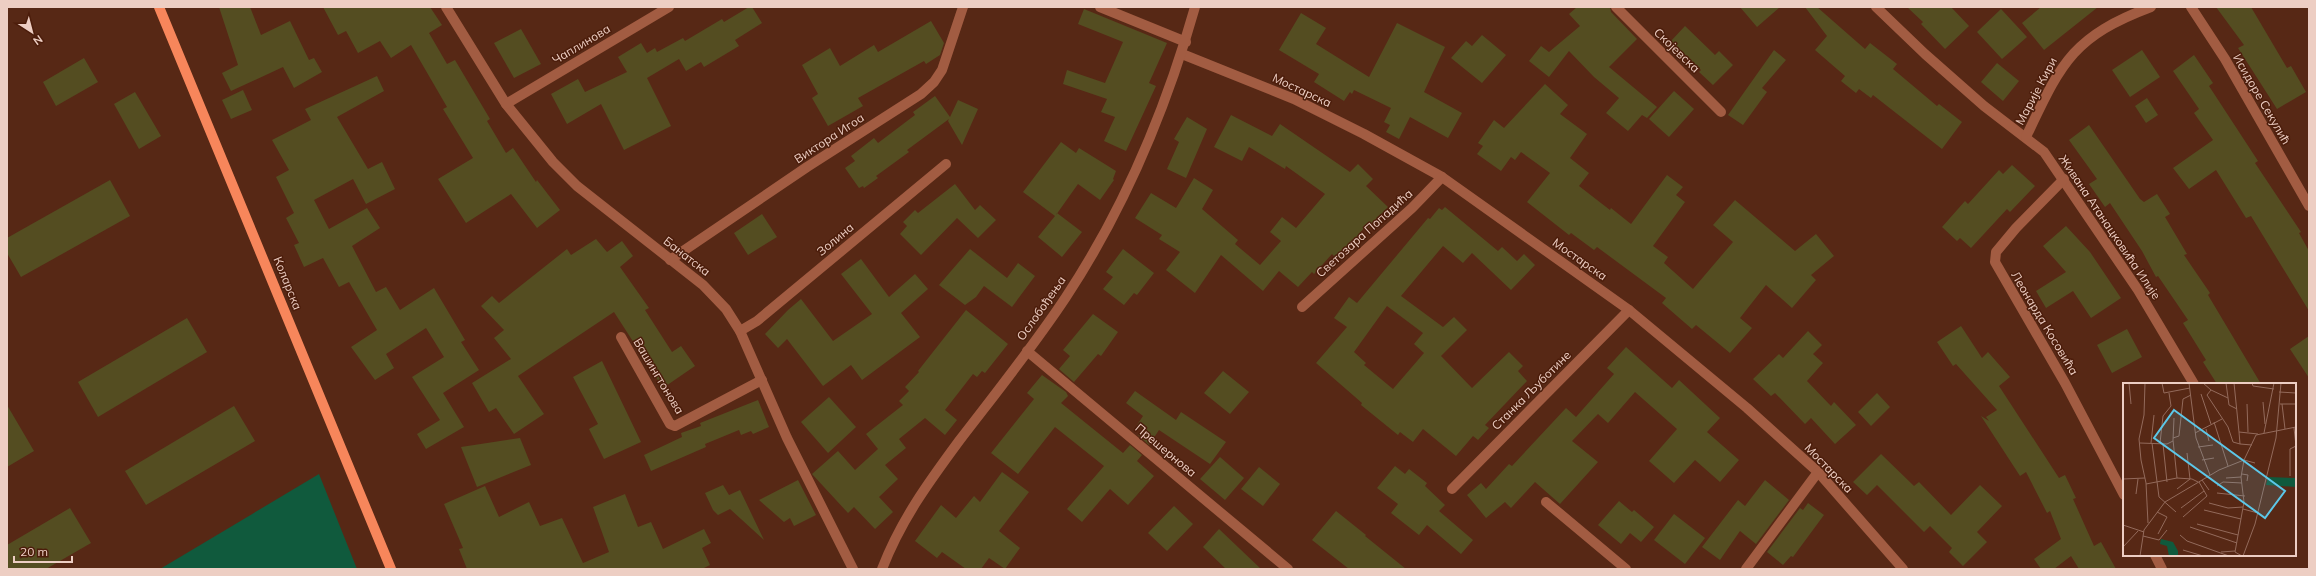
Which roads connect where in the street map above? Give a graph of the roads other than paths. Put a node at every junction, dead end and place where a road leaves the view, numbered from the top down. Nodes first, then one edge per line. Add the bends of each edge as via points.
1 (159, 7) edge
2 (446, 7) edge
3 (669, 7) edge
4 (963, 7) edge
5 (1100, 7) edge
6 (1196, 7) edge
7 (1616, 7) edge
8 (1876, 7) edge
9 (2151, 7) edge
10 (2191, 7) edge
11 (2130, 10) edge
12 (1186, 42) junction
13 (1182, 54) junction
14 (506, 104) junction
15 (1722, 112) dead end
16 (2026, 137) junction
17 (946, 164) dead end
18 (1442, 177) junction
19 (2064, 180) junction
20 (2309, 206) edge
21 (670, 260) junction
22 (1302, 307) dead end
23 (1629, 310) junction
24 (740, 332) junction
25 (621, 337) dead end
26 (1027, 351) junction
27 (762, 380) junction
28 (2193, 383) edge
29 (1818, 472) junction
30 (1452, 489) dead end
31 (2123, 493) edge
32 (1546, 502) dead end
33 (2156, 556) edge
34 (391, 569) edge
35 (853, 569) edge
36 (882, 569) edge
37 (1288, 569) edge
38 (1626, 569) edge
39 (1746, 569) edge
40 (1903, 569) edge
41 (2162, 569) edge

1 - 34 main road, Коларска
2 - 14 street, Банатска
3 - 14 street, Чаплинова
4 - 21 street, Виктора Игоа via 942,70 921,94
5 - 12 street
6 - 12 street, Ослобођења
7 - 15 street, Скојевска
8 - 16 street, Живана Атанацковића Илије via 1924,54
9 - 11 street, Марије Кири
10 - 20 street, Исидоре Секулић via 2225,59
11 - 16 street, Марије Кири via 2086,40 2070,56 2057,74
12 - 13 street, Ослобођења
13 - 18 street, Мостарска via 1294,99
13 - 26 street, Ослобођења via 1117,210 1065,298
14 - 21 street, Банатска via 577,186
16 - 19 street, Живана Атанацковића Илије via 2044,152
17 - 24 street, Золина via 757,321
18 - 22 street, Светозара Попадића via 1412,208
18 - 23 street, Мостарска
19 - 28 street, Живана Атанацковића Илије via 2138,290
19 - 31 street, Леонарда Косовића via 2016,228 1996,252 1995,262 2065,383
21 - 24 street, Банатска via 716,297
23 - 29 street, Мостарска via 1747,408
23 - 30 street, Станка Љуботине
24 - 27 street, Банатска
25 - 27 street, Вашингтонова via 670,424 675,426
26 - 36 street, Ослобођења via 926,486 905,518
26 - 37 street, Прешернова
27 - 35 street, Банатска via 787,438
29 - 39 street
29 - 40 street, Мостарска
32 - 38 street
33 - 41 street

